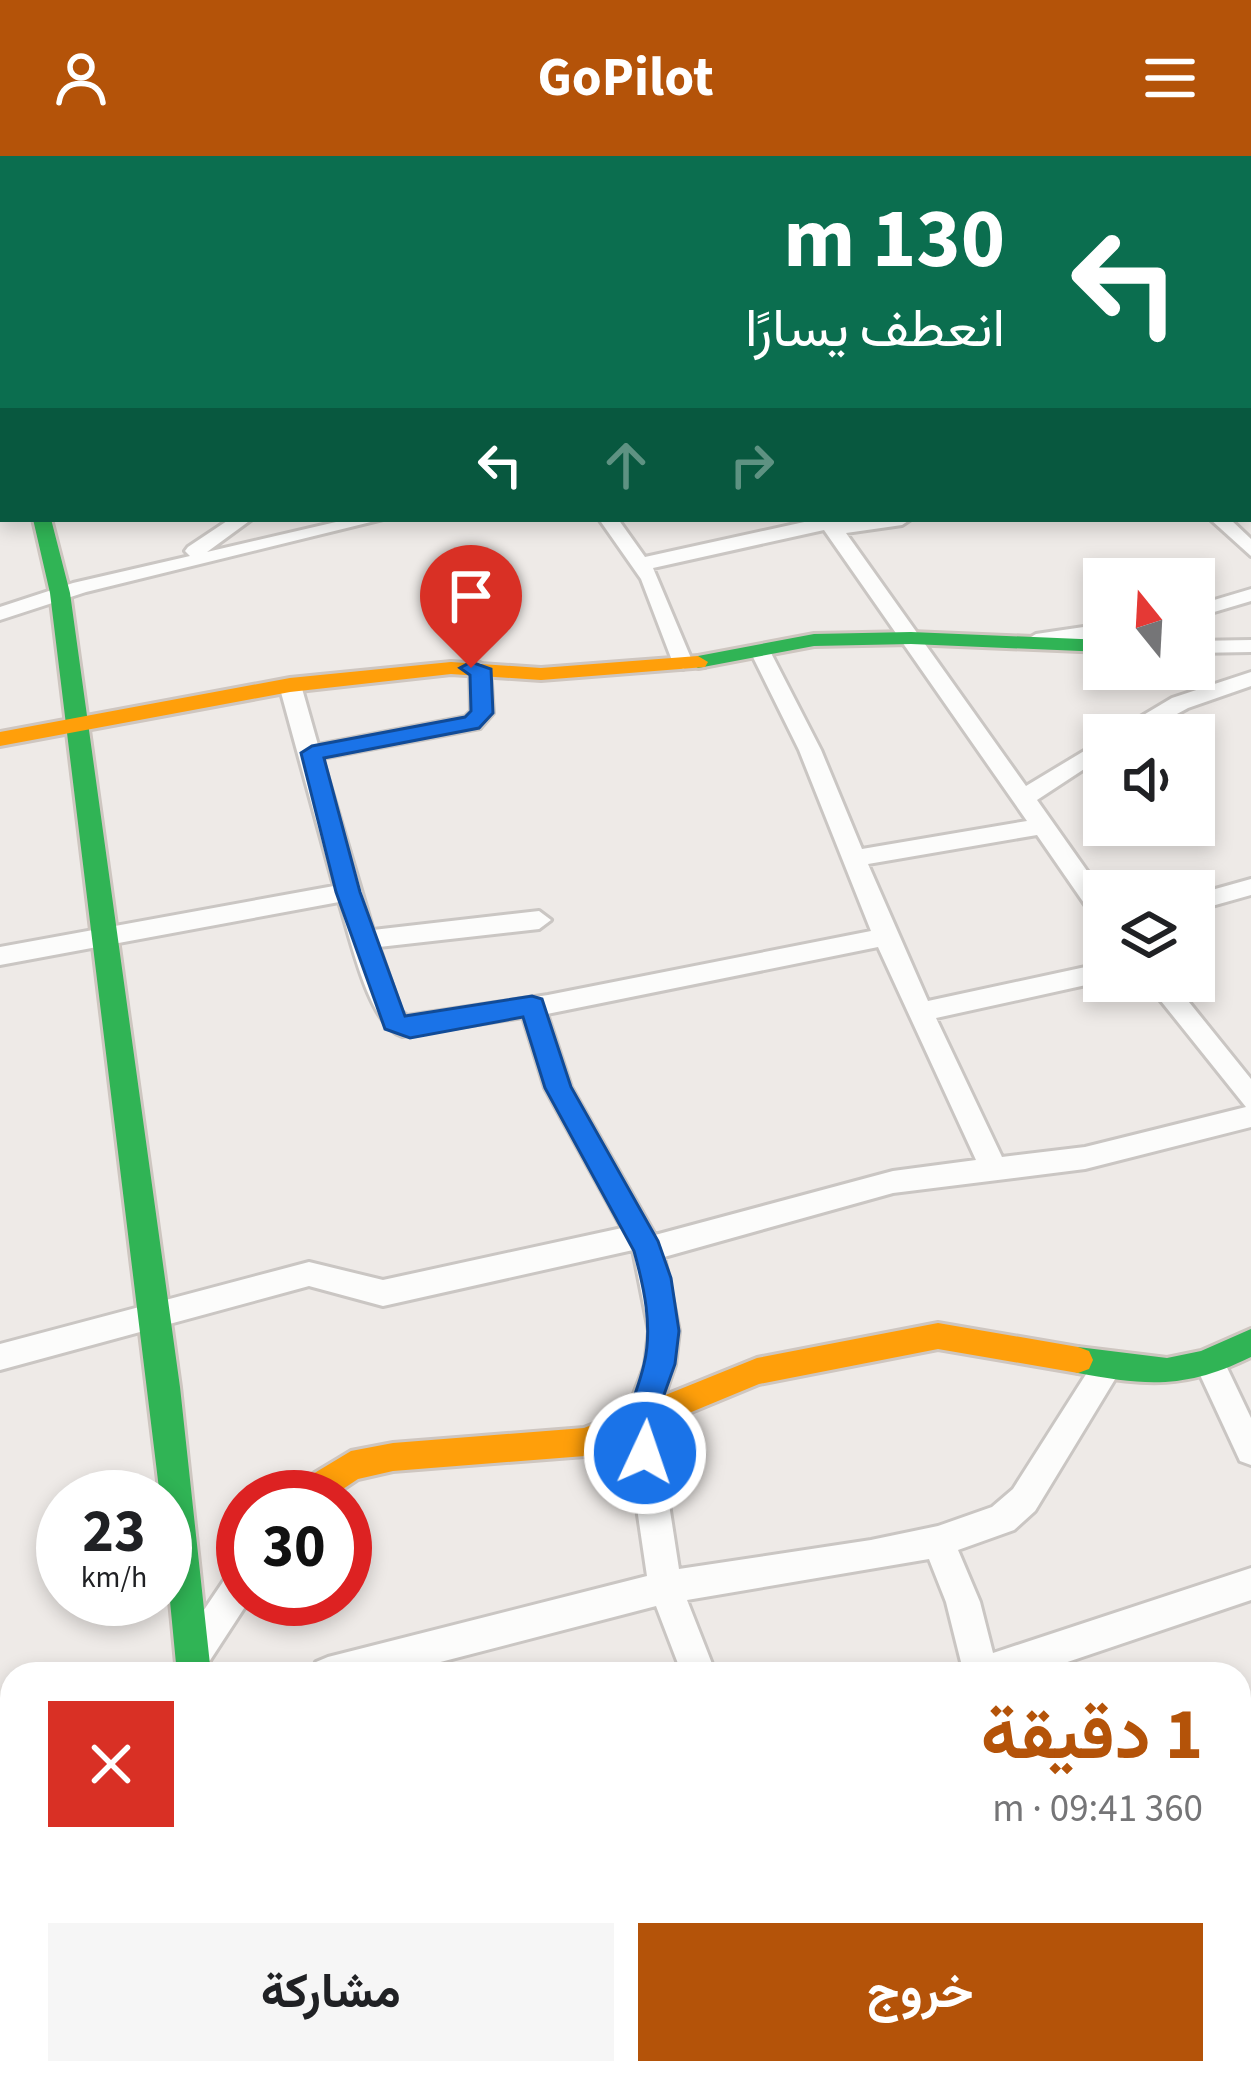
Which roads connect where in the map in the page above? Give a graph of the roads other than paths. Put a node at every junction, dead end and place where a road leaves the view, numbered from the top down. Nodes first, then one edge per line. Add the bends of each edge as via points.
1 (43, 522) edge
2 (238, 522) edge
3 (361, 522) edge
4 (610, 522) edge
5 (1223, 522) edge
6 (830, 524) edge
7 (1251, 550) edge
8 (642, 564) junction
9 (170, 566) junction
10 (60, 593) junction
11 (1251, 595) edge
12 (1215, 606) edge
13 (0, 614) edge
14 (1083, 633) edge
15 (911, 638) junction
16 (1020, 643) junction
17 (1083, 645) edge
18 (1251, 646) edge
19 (1215, 647) edge
20 (761, 653) junction
21 (683, 663) junction
22 (480, 669) junction
23 (1251, 679) edge
24 (290, 685) junction
25 (1160, 714) edge
26 (74, 724) junction
27 (0, 739) edge
28 (312, 753) junction
29 (1083, 760) edge
30 (1022, 799) junction
31 (1041, 826) junction
32 (855, 858) junction
33 (1083, 884) edge
34 (1251, 887) edge
35 (348, 892) junction
36 (1215, 897) edge
37 (539, 920) dead end
38 (886, 937) junction
39 (103, 940) junction
40 (364, 940) junction
41 (0, 956) edge
42 (1083, 977) edge
43 (1175, 1002) edge
44 (532, 1006) junction
45 (920, 1012) junction
46 (1247, 1088) edge
47 (1251, 1116) edge
48 (993, 1167) junction
49 (645, 1243) junction
50 (156, 1318) junction
51 (1251, 1342) edge
52 (0, 1358) edge
53 (1210, 1364) junction
54 (1108, 1366) junction
55 (640, 1420) junction
56 (1251, 1451) edge
57 (345, 1470) edge
58 (938, 1542) junction
59 (1251, 1584) edge
60 (665, 1587) junction
61 (216, 1626) edge
62 (193, 1662) edge
63 (195, 1662) edge
64 (374, 1662) edge
65 (694, 1662) edge
66 (978, 1662) edge
67 (1017, 1662) edge

1 - 10 street
2 - 9 street
3 - 9 street
4 - 8 street
5 - 7 street
6 - 8 street
6 - 15 street
8 - 21 street
9 - 10 street
10 - 13 street
10 - 26 street
11 - 12 street
14 - 16 street
15 - 16 street
15 - 20 street via 814,640
15 - 30 street
16 - 17 street
18 - 19 street
20 - 21 street
20 - 32 street
21 - 22 street via 541,674
22 - 24 street
22 - 28 street via 482,713 472,723
23 - 25 street
24 - 26 street
24 - 28 street
26 - 27 street
26 - 39 street
28 - 35 street
29 - 30 street
30 - 31 street
31 - 32 street
31 - 33 street
32 - 38 street
34 - 36 street
35 - 39 street
35 - 40 street
37 - 40 street
38 - 44 street
38 - 45 street
39 - 41 street
39 - 50 street
40 - 44 street via 390,1016 402,1026
42 - 45 street
43 - 46 street
44 - 49 street via 558,1088
45 - 48 street
47 - 48 street via 1085,1158
48 - 49 street via 893,1182
49 - 50 street via 383,1293 310,1274
49 - 55 street via 664,1331
50 - 52 street
50 - 62 street
51 - 53 street
53 - 54 street via 1162,1375
53 - 56 street
54 - 55 street via 938,1336 757,1371
54 - 58 street via 1024,1500 1003,1519
55 - 57 street via 585,1442 393,1456
55 - 60 street
58 - 60 street
58 - 66 street
59 - 67 street
60 - 64 street
60 - 65 street
61 - 63 street

